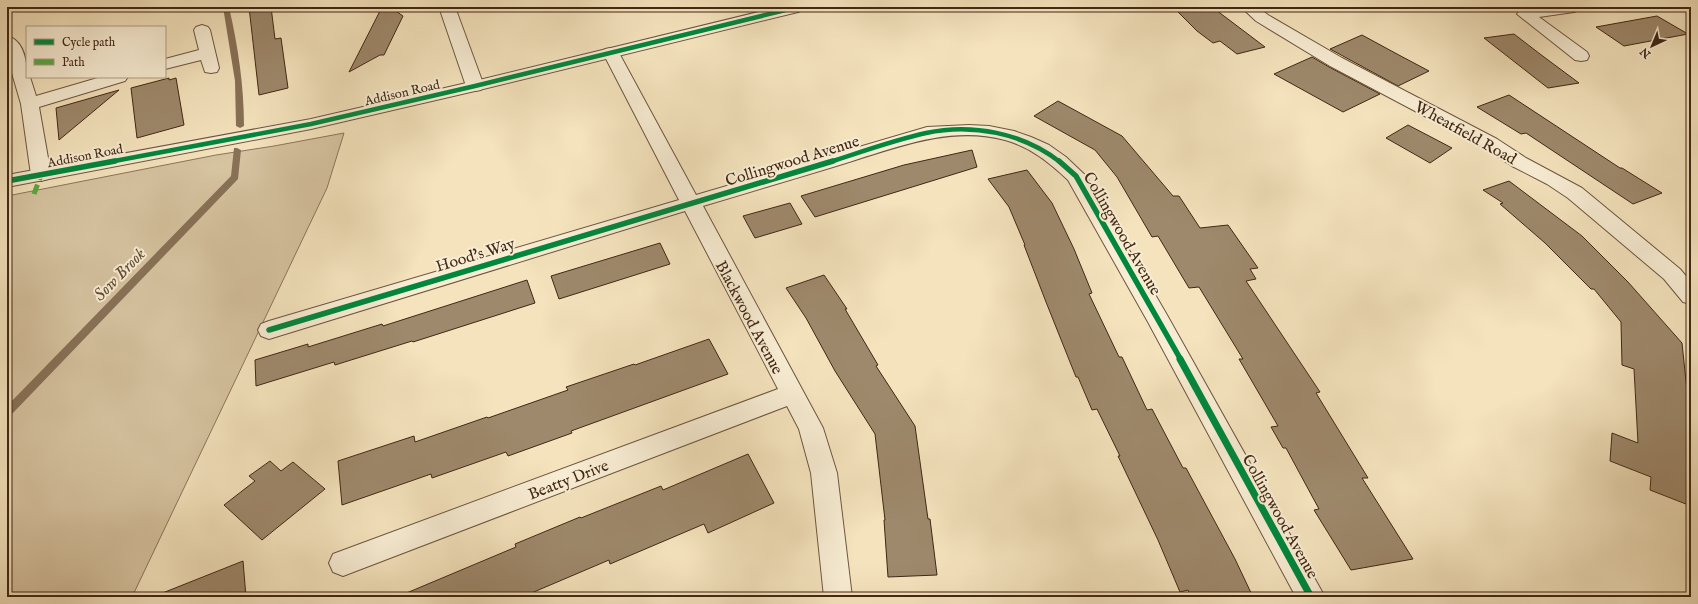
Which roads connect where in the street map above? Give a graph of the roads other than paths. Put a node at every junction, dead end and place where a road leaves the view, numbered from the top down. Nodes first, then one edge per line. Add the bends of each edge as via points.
1 (447, 7) edge
2 (798, 7) edge
3 (1249, 7) edge
4 (1574, 7) edge
5 (1520, 11) edge
6 (202, 30) dead end
7 (7, 41) edge
8 (611, 52) junction
9 (1581, 56) dead end
10 (166, 64) edge
11 (117, 78) edge
12 (475, 86) junction
13 (30, 104) junction
14 (41, 175) junction
15 (7, 182) edge
16 (690, 204) junction
17 (1682, 279) edge
18 (1691, 296) edge
19 (268, 330) dead end
20 (792, 394) junction
21 (343, 563) dead end
22 (838, 597) edge
23 (1311, 597) edge

1 - 12 street
2 - 8 street, Addison Road
3 - 17 street, Wheatfield Road via 1262,18 1336,62 1490,143 1575,193
4 - 5 street
5 - 9 street
6 - 10 street via 209,60
7 - 13 street via 12,45
8 - 12 street, Addison Road
8 - 16 street, Blackwood Avenue
11 - 13 street
12 - 14 street, Addison Road via 311,124
13 - 14 street
14 - 15 street, Addison Road
16 - 19 street, Hood's Way
16 - 20 street, Blackwood Avenue
16 - 23 street, Collingwood Avenue via 927,133 958,130 1007,134 1053,156 1076,176
17 - 18 street, Wheatfield Road
20 - 21 street, Beatty Drive
20 - 22 street, Blackwood Avenue via 811,428 824,474

